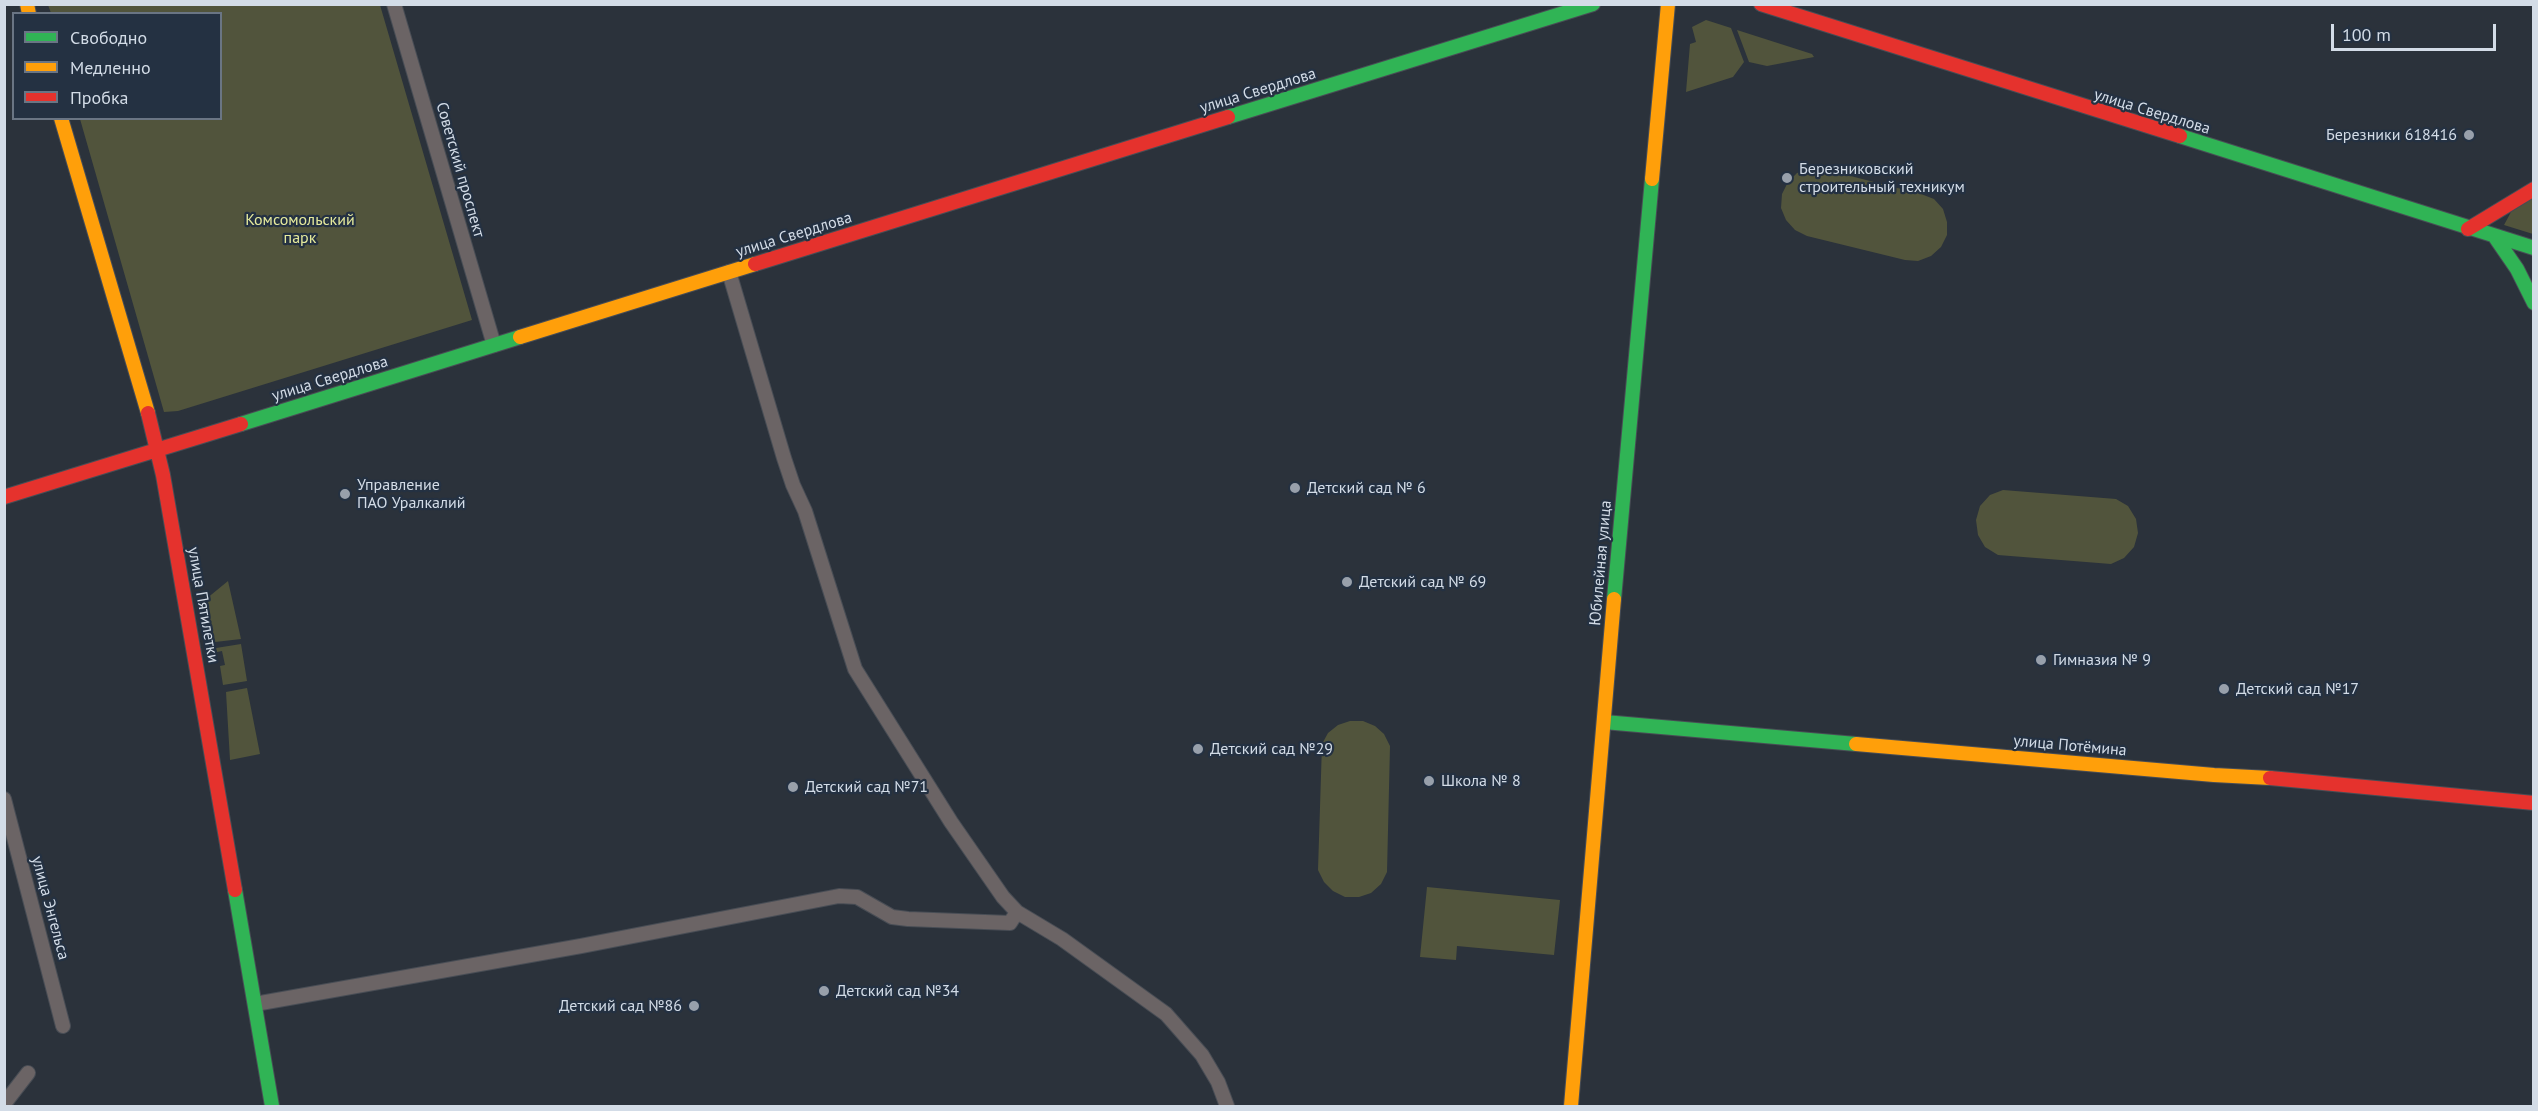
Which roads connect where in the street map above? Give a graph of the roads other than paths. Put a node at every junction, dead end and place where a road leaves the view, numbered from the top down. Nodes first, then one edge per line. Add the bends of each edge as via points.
1 (394, 4) edge
2 (1593, 4) edge
3 (1663, 4) edge
4 (1668, 4) edge
5 (1761, 4) edge
6 (1667, 24) junction
7 (62, 120) edge
8 (2534, 189) edge
9 (2468, 229) junction
10 (2495, 237) junction
11 (2534, 248) edge
12 (729, 272) junction
13 (2534, 287) edge
14 (2534, 301) edge
15 (494, 345) junction
16 (158, 449) junction
17 (4, 497) edge
18 (1604, 722) junction
19 (4, 799) edge
20 (2534, 803) edge
21 (1017, 912) junction
22 (255, 1004) junction
23 (63, 1026) dead end
24 (28, 1072) dead end
25 (4, 1104) edge
26 (272, 1107) edge
27 (1227, 1107) edge
28 (1571, 1107) edge

1 - 15 street, Советский проспект
2 - 12 main road, улица Свердлова
3 - 6 main road, Юбилейная улица
4 - 6 main road, Юбилейная улица
5 - 9 main road, улица Свердлова
6 - 18 main road, Юбилейная улица
7 - 16 main road, улица Пятилетки
8 - 9 main road
9 - 10 main road, улица Свердлова
10 - 11 main road, улица Свердлова
10 - 14 main road
12 - 15 main road, улица Свердлова
12 - 21 street via 784,458 805,511 855,669 951,822 1002,897
13 - 14 main road
15 - 16 main road, улица Свердлова
16 - 17 main road, улица Свердлова
16 - 22 main road, улица Пятилетки
18 - 20 main road, улица Потёмина via 2214,775 2298,778
18 - 28 main road, Юбилейная улица
19 - 23 street, улица Энгельса
21 - 22 street via 1010,923 908,919 892,917 857,897 839,896
21 - 27 street via 1062,939 1166,1014 1202,1055
22 - 26 main road, улица Пятилетки
24 - 25 street

